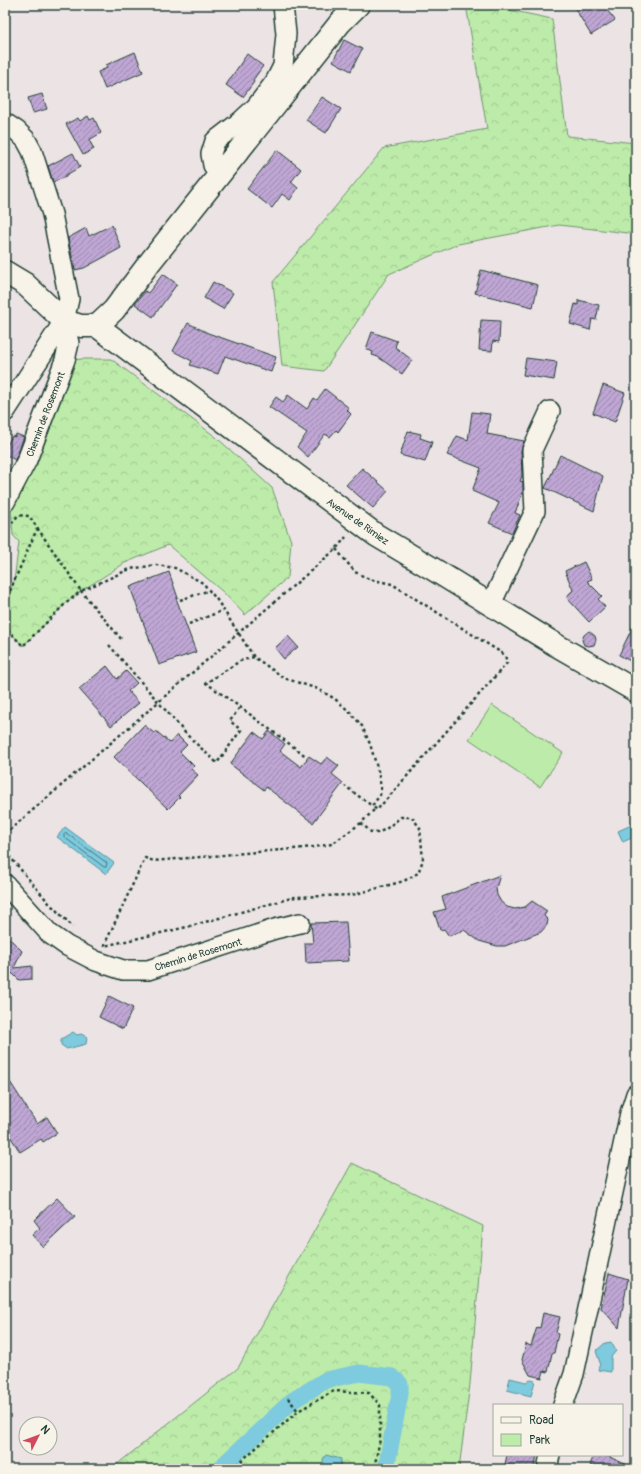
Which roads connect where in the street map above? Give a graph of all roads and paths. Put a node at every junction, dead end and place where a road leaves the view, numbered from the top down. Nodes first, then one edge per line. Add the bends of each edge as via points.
1 (283, 5) edge
2 (358, 5) edge
3 (5, 123) edge
4 (219, 175) junction
5 (5, 272) edge
6 (64, 321) junction
7 (97, 326) junction
8 (550, 411) dead end
9 (5, 412) edge
10 (5, 502) edge
11 (360, 524) junction
12 (37, 528) junction
13 (5, 533) edge
14 (336, 549) junction
15 (210, 590) junction
16 (81, 591) junction
17 (180, 600) dead end
18 (5, 602) edge
19 (491, 604) junction
20 (224, 610) junction
21 (5, 618) edge
22 (189, 624) dead end
23 (239, 632) junction
24 (122, 640) dead end
25 (109, 645) dead end
26 (254, 657) junction
27 (636, 691) edge
28 (157, 702) junction
29 (240, 707) junction
30 (307, 757) dead end
31 (345, 786) dead end
32 (372, 806) junction
33 (375, 809) junction
34 (361, 823) junction
35 (5, 834) edge
36 (5, 851) edge
37 (5, 884) edge
38 (300, 923) dead end
39 (73, 928) dead end
40 (98, 942) dead end
41 (104, 946) junction
42 (636, 1094) edge
43 (288, 1398) dead end
44 (563, 1404) edge
45 (298, 1411) junction
46 (550, 1456) edge
47 (232, 1469) edge
48 (374, 1469) edge
49 (547, 1469) edge

1 - 4 street via 286,34 283,66 256,108 215,141 211,154 213,165
2 - 4 street via 340,23
3 - 6 street via 26,140 32,151 52,214 68,299
4 - 7 street via 114,310
5 - 6 street via 25,284
6 - 7 street via 81,326
6 - 9 street
6 - 10 street, Chemin de Rosemont via 69,343 65,360 27,460
7 - 11 street, Avenue de Rimiez
8 - 19 street via 532,450 535,511
11 - 14 path
11 - 19 street, Avenue de Rimiez
12 - 13 path via 29,516 18,515
12 - 16 path
12 - 18 path
14 - 23 path
14 - 33 path via 355,572 369,579 392,584 504,655 507,663 377,810
15 - 16 path via 203,583 175,568 156,565 130,568
15 - 17 path
15 - 20 path
16 - 21 path via 23,646 7,629
16 - 24 path
19 - 27 street, Avenue de Rimiez
20 - 22 path
20 - 23 path
23 - 26 path
23 - 28 path
25 - 28 path
26 - 29 path via 240,661 206,684
26 - 32 path via 284,678 318,688 335,699 362,726 370,744 381,788 380,795
28 - 29 path via 187,736 217,763 241,730 230,721
28 - 35 path
29 - 30 path
31 - 32 path
32 - 33 path
33 - 34 path
34 - 41 path via 332,844 315,847 154,861 145,858
34 - 41 path via 371,832 377,833 401,817 412,817 420,828 423,860 418,873 404,881 352,895 295,897
36 - 39 path
37 - 38 street, Chemin de Rosemont via 50,934 96,961 124,970 148,970
40 - 41 path
42 - 44 street via 574,1374
43 - 45 path
45 - 47 path
45 - 48 path via 334,1391 369,1393 380,1405 380,1439
46 - 49 street

